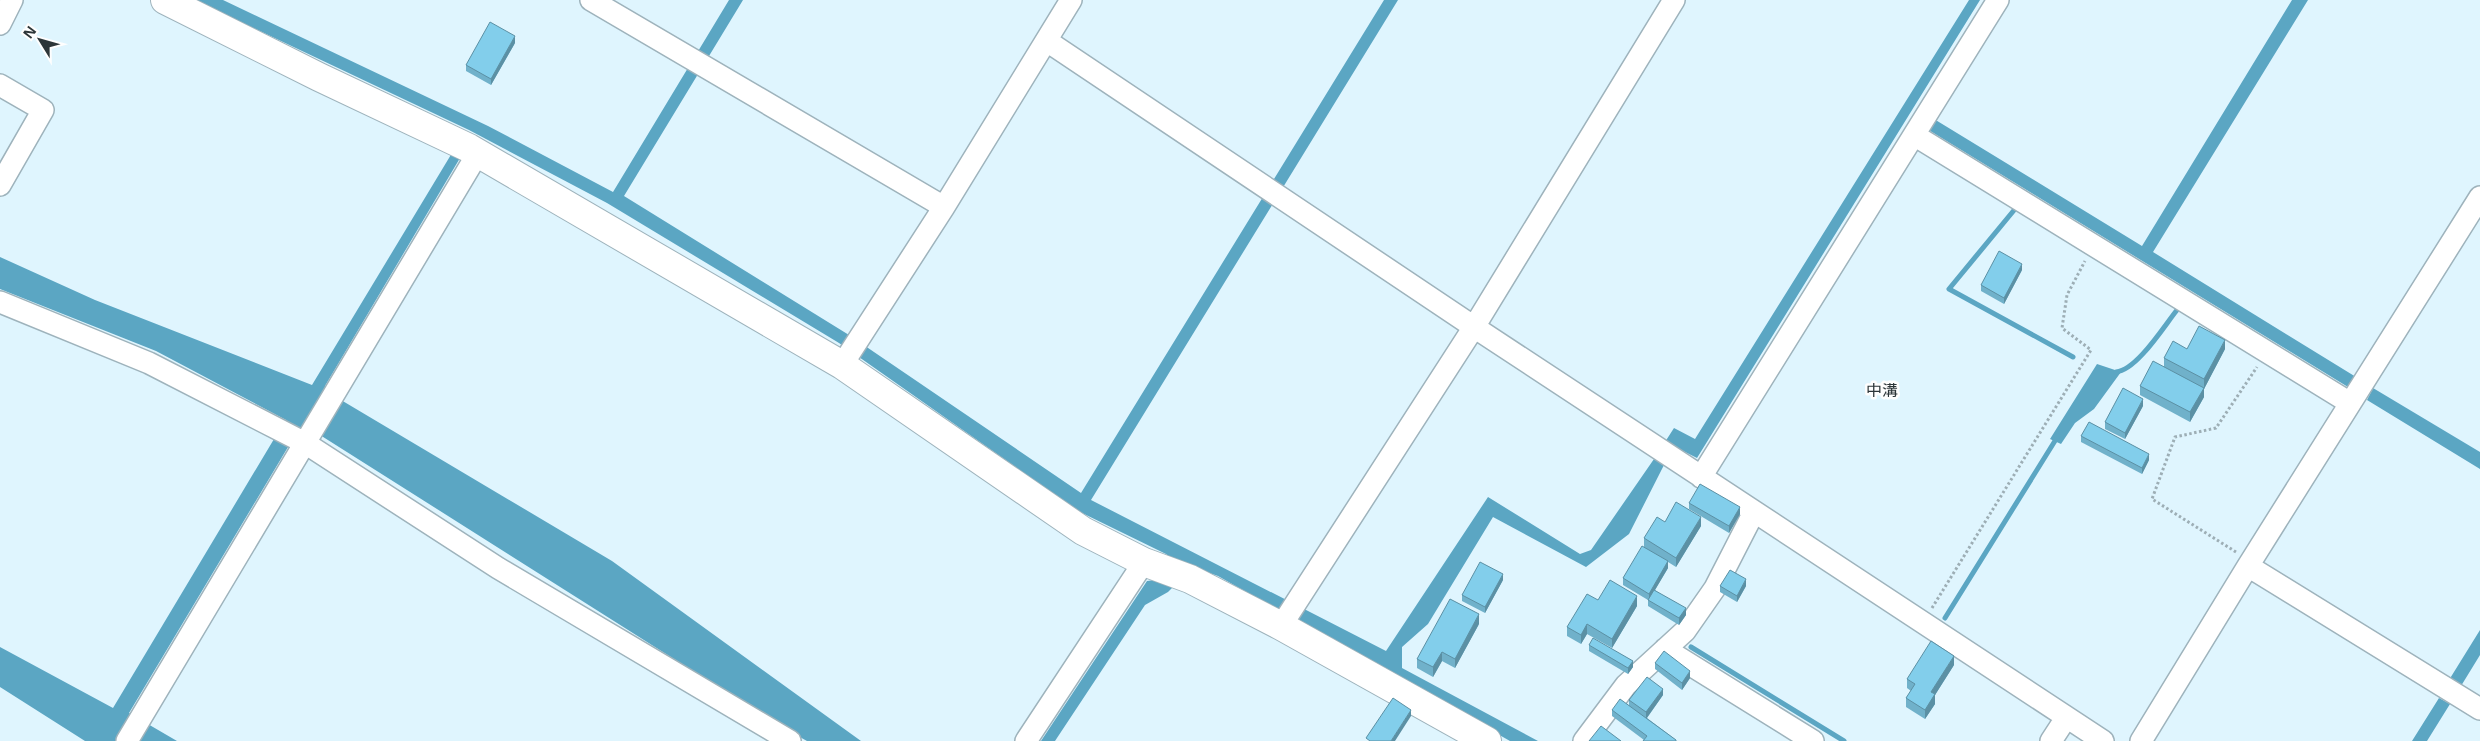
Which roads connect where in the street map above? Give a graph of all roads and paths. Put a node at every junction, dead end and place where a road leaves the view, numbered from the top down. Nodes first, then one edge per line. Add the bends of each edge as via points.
1 (12, 0) edge
2 (164, 0) edge
3 (591, 0) edge
4 (1071, 0) edge
5 (1674, 0) edge
6 (1998, 0) edge
7 (0, 24) edge
8 (1046, 41) junction
9 (0, 85) edge
10 (1914, 135) junction
11 (478, 153) junction
12 (0, 184) edge
13 (2480, 197) edge
14 (944, 207) junction
15 (2093, 245) junction
16 (0, 302) edge
17 (1474, 326) junction
18 (2267, 352) junction
19 (842, 365) junction
20 (2350, 403) junction
21 (309, 436) junction
22 (1701, 477) junction
23 (1754, 512) junction
24 (2250, 564) junction
25 (1154, 566) junction
26 (1922, 624) junction
27 (1281, 626) junction
28 (1665, 649) junction
29 (2480, 710) edge
30 (2066, 718) junction
31 (127, 741) edge
32 (790, 741) edge
33 (1026, 741) edge
34 (1487, 741) edge
35 (1584, 741) edge
36 (1814, 741) edge
37 (2051, 741) edge
38 (2103, 741) edge
39 (2141, 741) edge

1 - 7 street
2 - 11 street
3 - 14 street
4 - 8 street
5 - 17 street
6 - 10 street
8 - 14 street
8 - 17 street
9 - 12 street via 43,110
10 - 15 street
10 - 22 street
11 - 19 street
11 - 21 street
13 - 20 street
14 - 19 street
15 - 18 street
15 - 26 path via 2067,295 2062,328 2091,350
16 - 21 street via 149,363
17 - 22 street
17 - 27 street
18 - 20 street
18 - 24 path via 2216,428 2175,437 2152,499
19 - 25 street via 1083,531
20 - 24 street
21 - 31 street
21 - 32 street via 498,568
22 - 23 street
23 - 26 street
23 - 28 street via 1716,588 1684,631
24 - 29 street
24 - 39 street
25 - 27 street via 1190,579
25 - 33 street
26 - 30 street
27 - 34 street
28 - 35 street via 1626,685
28 - 36 street
30 - 37 street
30 - 38 street

